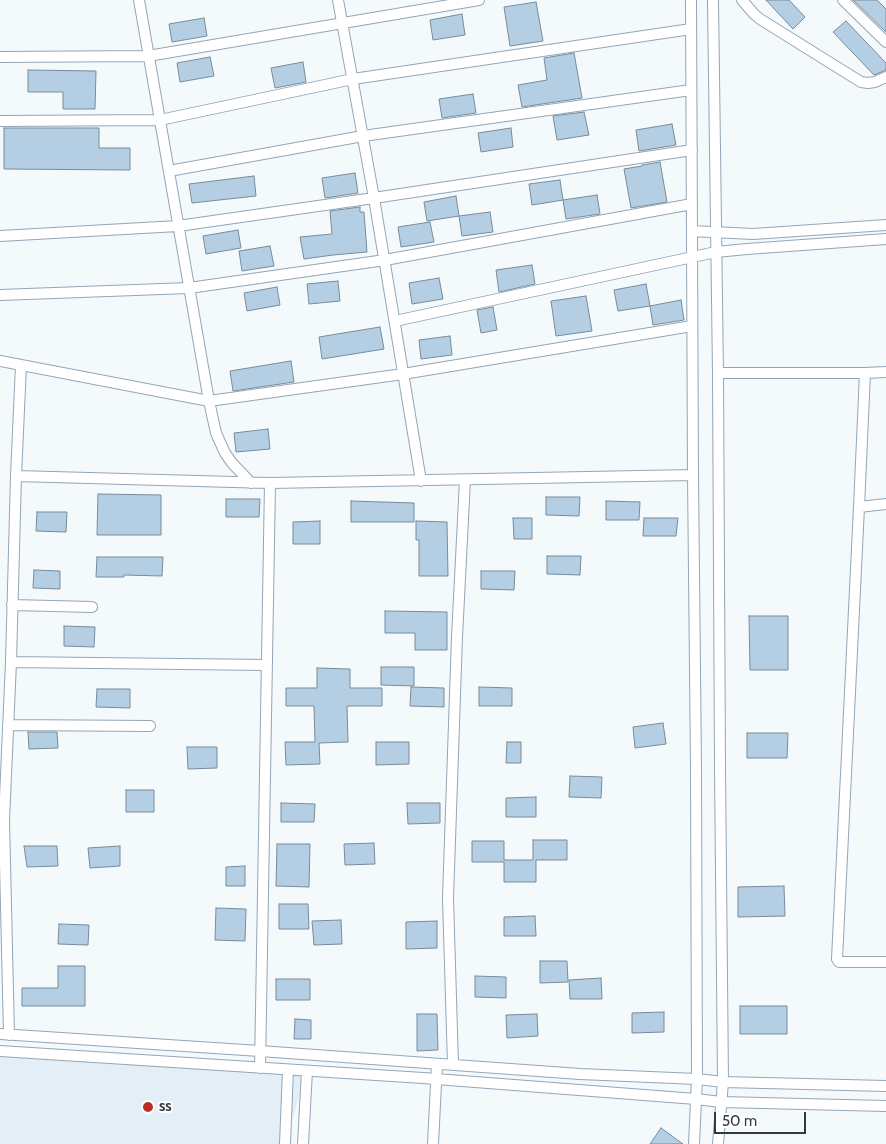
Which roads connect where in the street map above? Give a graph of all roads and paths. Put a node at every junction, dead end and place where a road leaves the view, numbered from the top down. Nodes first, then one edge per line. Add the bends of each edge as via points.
1 (139, 0) edge
2 (338, 0) edge
3 (479, 0) edge
4 (691, 0) edge
5 (713, 0) edge
6 (742, 0) edge
7 (843, 0) edge
8 (342, 23) junction
9 (691, 30) junction
10 (886, 42) edge
11 (0, 56) edge
12 (148, 56) junction
13 (886, 77) edge
14 (353, 79) junction
15 (691, 90) junction
16 (160, 120) junction
17 (0, 121) edge
18 (363, 136) junction
19 (692, 150) junction
20 (169, 171) junction
21 (374, 198) junction
22 (692, 204) junction
23 (886, 225) edge
24 (178, 226) junction
25 (692, 231) junction
26 (716, 232) junction
27 (0, 236) edge
28 (886, 239) edge
29 (716, 252) junction
30 (692, 257) junction
31 (384, 260) junction
32 (190, 288) junction
33 (0, 295) edge
34 (395, 321) junction
35 (692, 326) junction
36 (0, 361) edge
37 (22, 366) junction
38 (886, 372) edge
39 (718, 373) junction
40 (865, 373) junction
41 (403, 374) junction
42 (209, 401) junction
43 (693, 475) junction
44 (16, 476) junction
45 (465, 480) junction
46 (421, 481) junction
47 (251, 483) junction
48 (270, 484) junction
49 (886, 504) edge
50 (859, 506) junction
51 (12, 605) junction
52 (92, 607) dead end
53 (11, 662) junction
54 (266, 665) junction
55 (8, 726) junction
56 (150, 726) dead end
57 (2, 801) edge
58 (886, 962) edge
59 (4, 1035) edge
60 (0, 1051) edge
61 (260, 1051) junction
62 (437, 1064) junction
63 (453, 1065) junction
64 (260, 1068) junction
65 (288, 1070) junction
66 (307, 1071) junction
67 (437, 1079) junction
68 (697, 1079) junction
69 (723, 1082) junction
70 (886, 1086) edge
71 (696, 1098) junction
72 (721, 1102) junction
73 (886, 1106) edge
74 (285, 1144) edge
75 (303, 1144) edge
76 (433, 1144) edge
77 (694, 1144) edge
78 (718, 1144) edge

1 - 12 street
2 - 8 street
3 - 8 street
4 - 9 street
5 - 26 street
6 - 13 street via 760,19 861,82 875,82
7 - 10 street
8 - 12 street
8 - 14 street
9 - 14 street
9 - 15 street
11 - 12 street
12 - 16 street
14 - 16 street
14 - 18 street
15 - 18 street
15 - 19 street
16 - 17 street
16 - 20 street
18 - 20 street
18 - 21 street
19 - 21 street
19 - 22 street
20 - 24 street
21 - 24 street
21 - 31 street
22 - 25 street
22 - 31 street
23 - 26 street via 753,234
24 - 27 street
24 - 32 street
25 - 26 street
25 - 30 street
26 - 29 street
28 - 29 street
29 - 30 street
29 - 39 street
30 - 34 street
30 - 35 street
31 - 32 street
31 - 34 street
32 - 33 street
32 - 42 street
34 - 41 street
35 - 41 street
35 - 43 street
36 - 37 street
37 - 42 street
37 - 44 street
38 - 40 street
39 - 40 street
39 - 69 street
40 - 50 street
41 - 42 street
41 - 46 street
42 - 47 street via 216,433 225,453
43 - 45 street
43 - 68 street
44 - 47 street
44 - 51 street
45 - 46 street
45 - 63 street via 449,879
46 - 48 street
47 - 48 street
48 - 54 street
49 - 50 street
50 - 58 street via 838,960
51 - 52 street
51 - 53 street
53 - 54 street
53 - 55 street
54 - 61 street
55 - 56 street
55 - 57 street
57 - 59 street
59 - 61 street
60 - 64 street
61 - 62 street
61 - 64 street
62 - 63 street
62 - 67 street
63 - 68 street
64 - 65 street
65 - 66 street
65 - 74 street
66 - 67 street
66 - 75 street
67 - 71 street
67 - 76 street
68 - 69 street
68 - 71 street
69 - 70 street
69 - 72 street
71 - 72 street
71 - 77 street
72 - 73 street
72 - 78 street

